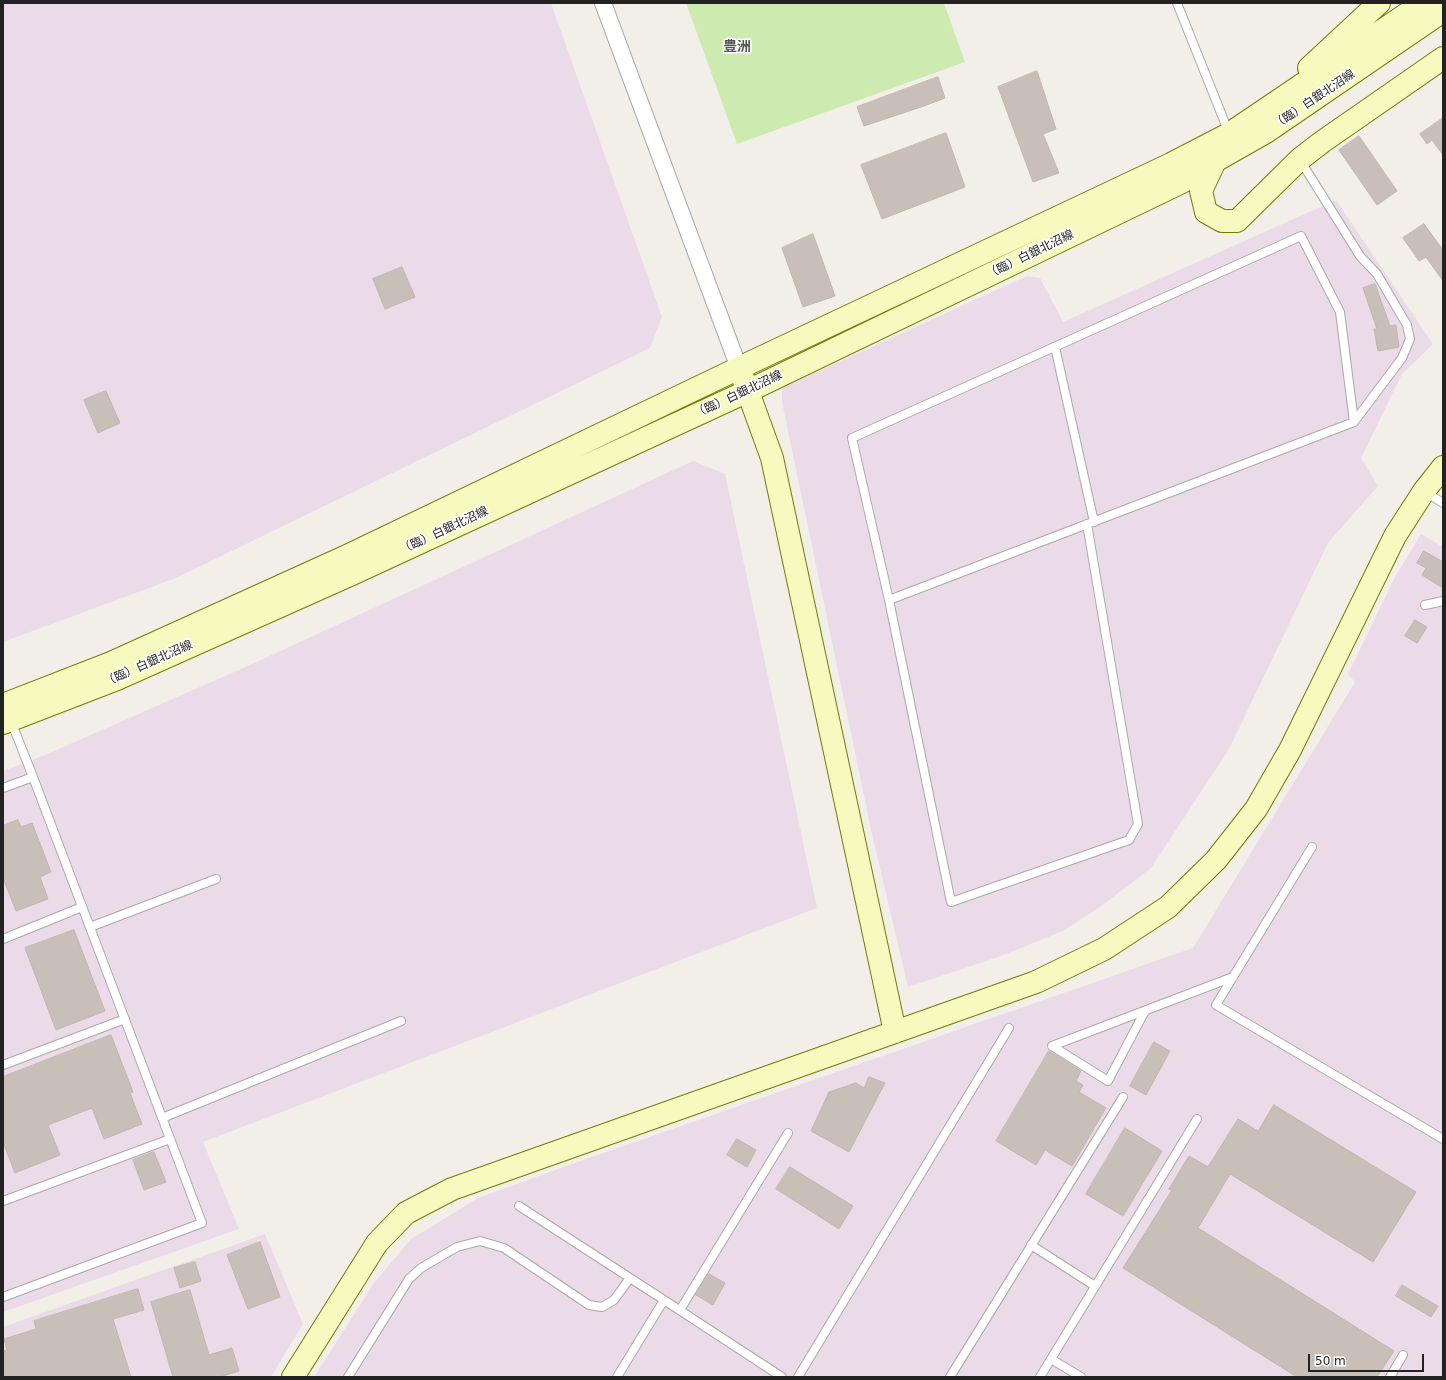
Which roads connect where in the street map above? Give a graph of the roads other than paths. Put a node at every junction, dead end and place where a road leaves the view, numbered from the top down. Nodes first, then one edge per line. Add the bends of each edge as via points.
1 (603, 3) edge
2 (1177, 3) edge
3 (1379, 3) edge
4 (1423, 3) edge
5 (1443, 12) edge
6 (1395, 34) junction
7 (1443, 58) edge
8 (1259, 114) junction
9 (1229, 134) junction
10 (1300, 159) junction
11 (1215, 161) junction
12 (1159, 193) junction
13 (1206, 212) junction
14 (1055, 347) junction
15 (739, 368) junction
16 (748, 391) junction
17 (1354, 422) junction
18 (1443, 467) edge
19 (1424, 491) junction
20 (1443, 503) edge
21 (1091, 523) junction
22 (889, 600) junction
23 (1443, 601) edge
24 (1425, 605) dead end
25 (5, 710) edge
26 (33, 777) junction
27 (3, 788) edge
28 (1312, 847) dead end
29 (216, 879) dead end
30 (82, 907) junction
31 (90, 927) junction
32 (3, 938) edge
33 (1233, 976) junction
34 (1145, 1011) junction
35 (125, 1019) junction
36 (401, 1021) dead end
37 (1009, 1028) dead end
38 (895, 1032) junction
39 (3, 1065) edge
40 (1123, 1097) dead end
41 (162, 1118) junction
42 (1197, 1119) dead end
43 (788, 1132) dead end
44 (170, 1139) junction
45 (1443, 1139) edge
46 (3, 1201) edge
47 (518, 1206) dead end
48 (1031, 1245) junction
49 (630, 1278) junction
50 (1095, 1286) junction
51 (3, 1297) edge
52 (664, 1300) junction
53 (680, 1310) junction
54 (1403, 1355) dead end
55 (1051, 1359) junction
56 (293, 1377) edge
57 (348, 1377) edge
58 (617, 1377) edge
59 (782, 1377) edge
60 (798, 1377) edge
61 (950, 1377) edge
62 (1040, 1377) edge
63 (1081, 1377) edge
64 (1390, 1377) edge

1 - 15 street
2 - 9 lane
3 - 8 street
4 - 6 street, （臨）白銀北沼線
5 - 6 street, （臨）白銀北沼線
6 - 8 street, （臨）白銀北沼線
6 - 11 street, （臨）白銀北沼線 via 1266,132
7 - 10 street
8 - 9 street, （臨）白銀北沼線
9 - 15 street, （臨）白銀北沼線 via 1077,210
10 - 13 street via 1237,221 1222,221
10 - 17 lane via 1360,256 1377,274 1407,325 1410,339 1402,358
11 - 12 street, （臨）白銀北沼線
11 - 13 street via 1202,192
12 - 13 street via 1183,195
12 - 16 street, （臨）白銀北沼線
14 - 17 lane via 1301,236 1340,312
14 - 21 lane
14 - 22 lane via 852,438
15 - 16 street
15 - 25 street, （臨）白銀北沼線 via 347,556
16 - 25 street, （臨）白銀北沼線 via 117,679
16 - 38 street via 772,458
17 - 21 lane
18 - 19 street
19 - 20 lane
19 - 38 street via 1395,536 1290,750 1256,809 1216,860 1168,907 1104,949 1036,982
21 - 22 lane
21 - 22 lane via 1138,824 1129,840 951,902
23 - 24 lane
25 - 26 lane
26 - 27 lane
26 - 30 lane
28 - 33 lane
29 - 31 lane
30 - 31 lane
30 - 32 lane
31 - 35 lane
33 - 34 lane
33 - 45 lane via 1216,1005
34 - 34 lane via 1123,1019 1052,1046 1108,1081
35 - 39 lane
35 - 41 lane
36 - 41 lane
37 - 60 lane
38 - 56 street via 452,1189 406,1213 377,1243
40 - 48 lane
41 - 44 lane
42 - 50 lane
43 - 53 lane
44 - 46 lane
44 - 51 lane via 202,1223
47 - 49 lane
48 - 50 lane
48 - 61 lane
49 - 52 lane
49 - 57 lane via 614,1300 602,1307 590,1305 504,1248 480,1241 457,1247 421,1268 409,1279
50 - 55 lane
52 - 53 lane
52 - 58 lane
53 - 59 lane
54 - 64 lane
55 - 62 lane
55 - 63 lane

